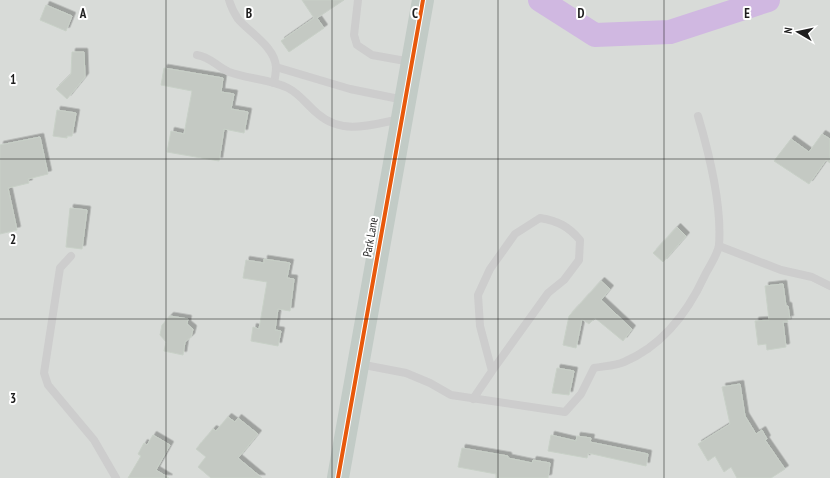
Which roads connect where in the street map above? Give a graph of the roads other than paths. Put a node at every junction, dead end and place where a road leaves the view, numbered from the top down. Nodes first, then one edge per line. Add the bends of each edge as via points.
1 (229, 0) edge
2 (358, 0) edge
3 (423, 0) edge
4 (198, 55) dead end
5 (412, 62) junction
6 (276, 67) junction
7 (274, 82) junction
8 (402, 110) junction
9 (698, 116) dead end
10 (719, 246) junction
11 (71, 256) dead end
12 (830, 286) edge
13 (358, 364) junction
14 (492, 371) junction
15 (473, 399) junction
16 (116, 478) edge
17 (338, 478) edge

1 - 6 lane via 238,19 263,44 273,57
2 - 5 lane via 354,35 357,45 372,55
3 - 5 street, Park Lane
4 - 7 lane via 208,57 230,72
5 - 8 street, Park Lane
6 - 7 lane
6 - 8 lane via 350,89
7 - 8 lane via 298,94 318,115 337,126 353,128
8 - 13 street, Park Lane
9 - 10 lane via 707,145 717,204
10 - 12 lane via 782,270 812,277
10 - 15 lane via 695,298 672,328 648,348 623,363 594,368 580,394 565,412
11 - 16 lane via 60,268 45,379 94,440
13 - 15 lane via 406,373 451,395
13 - 17 street, Park Lane
14 - 14 lane via 480,326 478,295 490,269 515,234 540,218 556,221 570,228 580,240 579,260 564,280 548,293
14 - 15 lane

